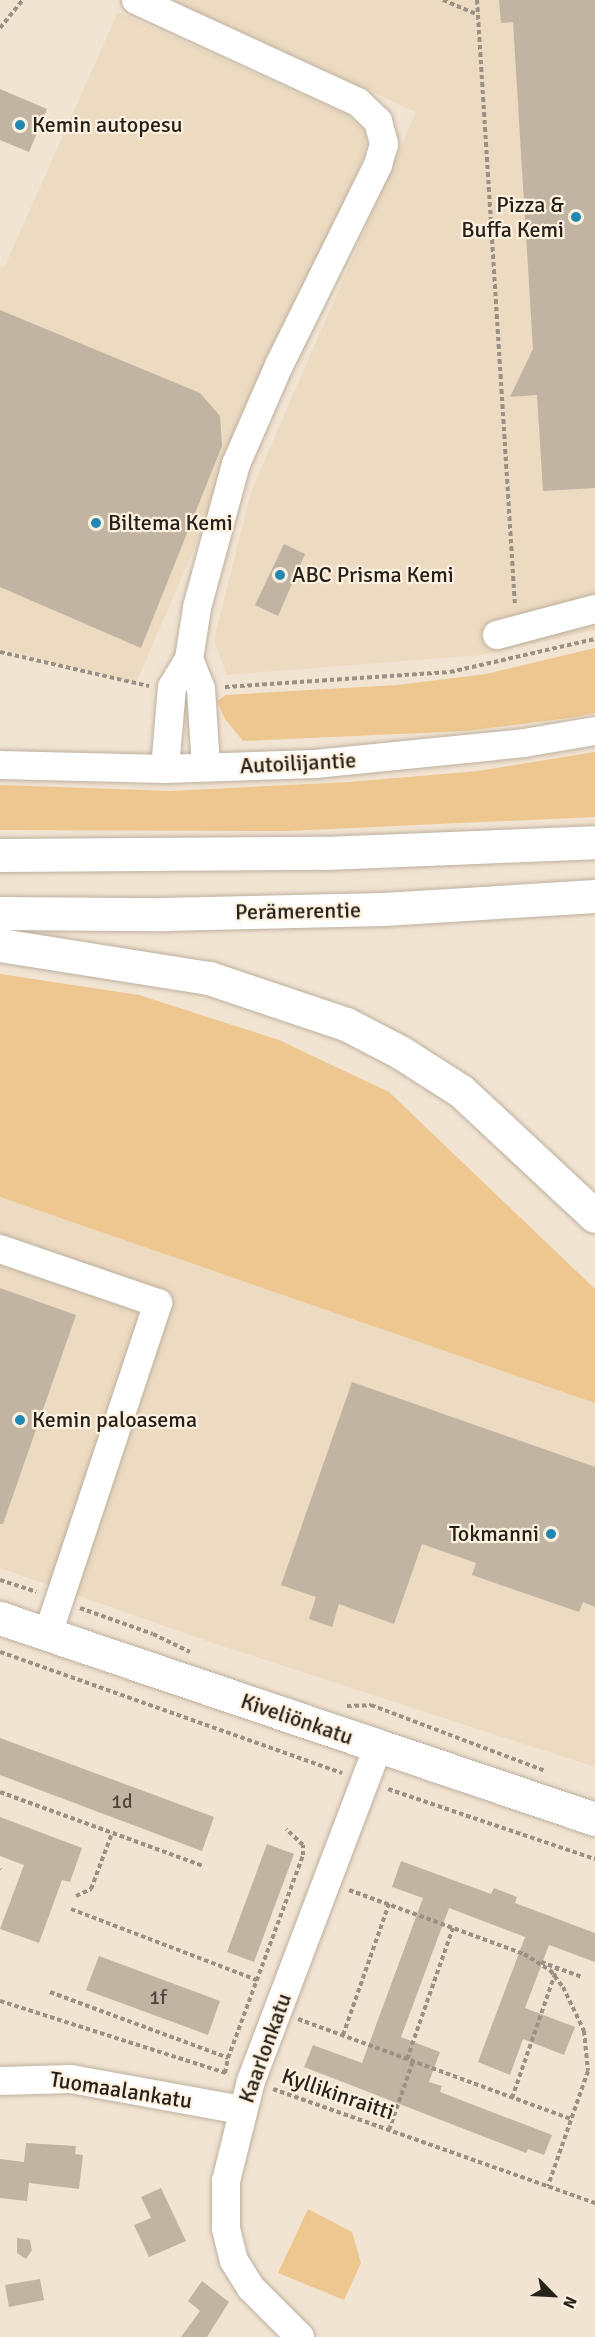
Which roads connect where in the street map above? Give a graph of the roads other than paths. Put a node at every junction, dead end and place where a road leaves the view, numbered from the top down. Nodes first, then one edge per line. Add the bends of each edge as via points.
1 (136, 0) edge
2 (595, 609) edge
3 (511, 641) road end
4 (189, 659) junction
5 (595, 731) edge
6 (0, 765) edge
7 (206, 767) junction
8 (165, 769) junction
9 (595, 842) edge
10 (0, 855) edge
11 (595, 896) edge
12 (0, 913) edge
13 (0, 945) edge
14 (595, 1216) edge
15 (0, 1249) edge
16 (0, 1618) edge
17 (48, 1634) junction
18 (378, 1746) junction
19 (595, 1819) edge
20 (0, 2080) edge
21 (242, 2109) junction
22 (300, 2337) edge

1 - 4 street via 358,102 378,121 384,144 378,165 280,363 236,464 197,608
2 - 3 street
4 - 7 street via 201,689
4 - 8 street via 172,687
5 - 7 street, Autoilijantie via 429,754 315,764
6 - 8 street, Autoilijantie
7 - 8 street, Autoilijantie
9 - 10 main road via 325,853
11 - 12 main road, Perämerentie via 383,909
13 - 14 main road via 209,978 346,1024 461,1091
15 - 17 street via 158,1303
16 - 17 main road, Kiveliönkatu
17 - 18 main road, Kiveliönkatu
18 - 19 main road, Kiveliönkatu
18 - 21 street, Kaarlonkatu via 278,2012 238,2077
20 - 21 street, Tuomaalankatu via 71,2079
21 - 22 street, Kaarlonkatu via 226,2181 226,2228 234,2261 251,2288

